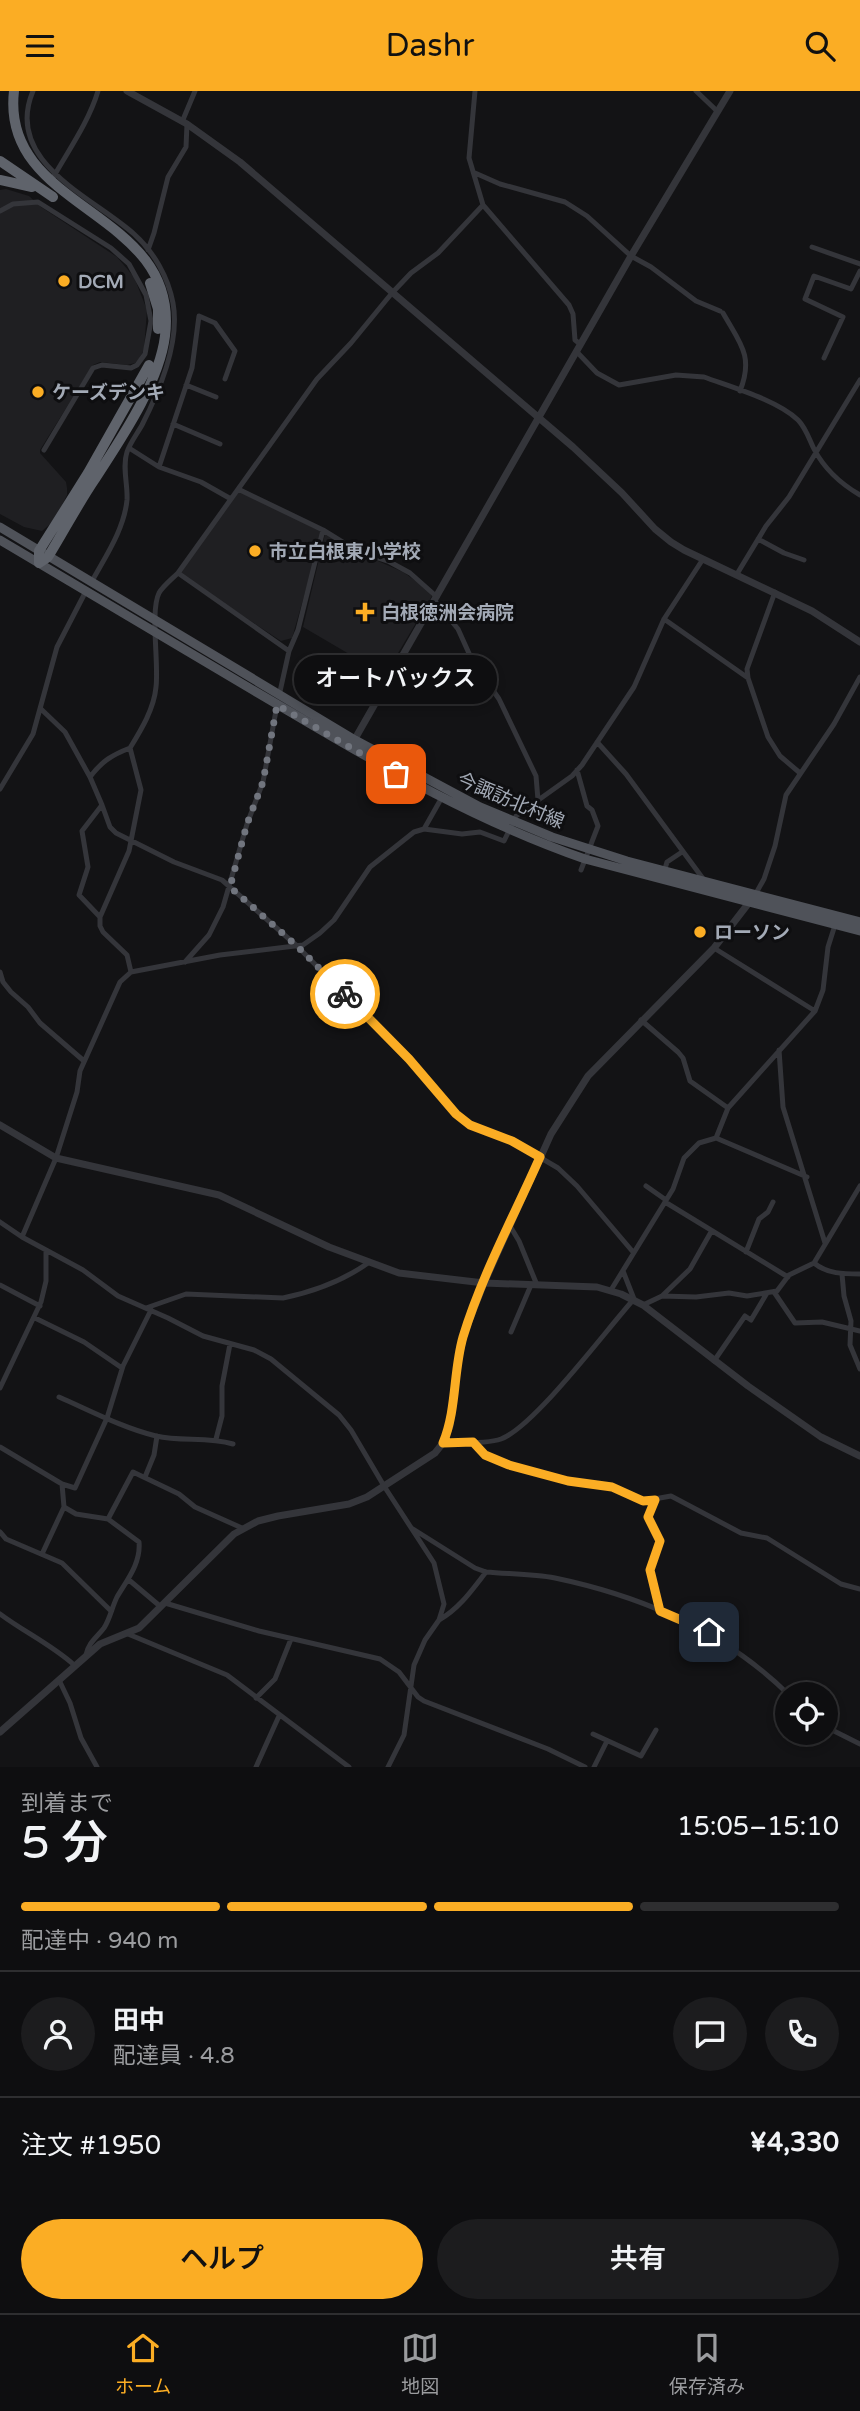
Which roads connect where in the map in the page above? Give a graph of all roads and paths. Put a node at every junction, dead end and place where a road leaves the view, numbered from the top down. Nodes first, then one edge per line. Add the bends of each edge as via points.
1 (15, 91) edge
2 (33, 91) edge
3 (98, 91) edge
4 (127, 91) edge
5 (195, 91) edge
6 (475, 91) edge
7 (696, 91) edge
8 (730, 91) edge
9 (717, 111) junction
10 (185, 123) junction
11 (0, 152) edge
12 (0, 161) edge
13 (55, 173) junction
14 (475, 173) junction
15 (0, 180) edge
16 (46, 192) junction
17 (483, 205) junction
18 (0, 211) edge
19 (813, 247) dead end
20 (148, 250) junction
21 (631, 256) junction
22 (860, 264) edge
23 (860, 271) edge
24 (392, 293) junction
25 (578, 347) junction
26 (824, 358) dead end
27 (225, 379) dead end
28 (860, 380) edge
29 (186, 385) junction
30 (740, 391) junction
31 (216, 397) dead end
32 (537, 418) junction
33 (173, 424) junction
34 (220, 444) dead end
35 (129, 448) junction
36 (44, 450) dead end
37 (816, 451) junction
38 (159, 467) junction
39 (238, 489) junction
40 (860, 495) edge
41 (230, 499) junction
42 (0, 527) edge
43 (323, 530) junction
44 (758, 539) junction
45 (0, 540) edge
46 (42, 557) junction
47 (703, 559) junction
48 (804, 560) dead end
49 (178, 573) junction
50 (737, 574) junction
51 (88, 587) junction
52 (775, 592) junction
53 (437, 599) junction
54 (664, 619) junction
55 (156, 622) junction
56 (157, 634) junction
57 (860, 642) edge
58 (289, 651) junction
59 (860, 677) edge
60 (748, 678) junction
61 (278, 700) junction
62 (41, 709) junction
63 (597, 742) junction
64 (353, 744) junction
65 (130, 748) junction
66 (577, 770) junction
67 (800, 773) junction
68 (90, 777) junction
69 (0, 789) edge
70 (441, 799) junction
71 (538, 800) junction
72 (102, 805) junction
73 (511, 826) junction
74 (424, 829) junction
75 (130, 842) junction
76 (682, 852) junction
77 (586, 854) junction
78 (580, 870) dead end
79 (664, 872) junction
80 (705, 882) junction
81 (230, 887) junction
82 (752, 899) junction
83 (100, 917) junction
84 (836, 921) junction
85 (860, 922) edge
86 (860, 931) edge
87 (297, 946) junction
88 (714, 948) junction
89 (185, 961) junction
90 (0, 972) edge
91 (131, 972) junction
92 (814, 1011) junction
93 (641, 1020) junction
94 (779, 1050) junction
95 (84, 1061) junction
96 (729, 1108) junction
97 (0, 1125) edge
98 (716, 1138) junction
99 (540, 1157) junction
100 (56, 1158) junction
101 (807, 1177) junction
102 (860, 1186) edge
103 (646, 1187) dead end
104 (665, 1201) junction
105 (773, 1202) dead end
106 (0, 1222) edge
107 (510, 1226) junction
108 (711, 1232) junction
109 (22, 1237) junction
110 (825, 1243) junction
111 (46, 1250) junction
112 (633, 1252) junction
113 (746, 1252) junction
114 (368, 1263) junction
115 (814, 1263) junction
116 (622, 1270) junction
117 (842, 1274) junction
118 (860, 1274) edge
119 (788, 1276) junction
120 (484, 1283) junction
121 (0, 1285) edge
122 (534, 1285) junction
123 (611, 1290) junction
124 (771, 1292) junction
125 (662, 1296) junction
126 (634, 1299) junction
127 (643, 1305) junction
128 (40, 1306) junction
129 (149, 1309) junction
130 (34, 1318) junction
131 (851, 1328) junction
132 (860, 1331) edge
133 (511, 1332) dead end
134 (230, 1344) junction
135 (714, 1361) junction
136 (122, 1368) junction
137 (860, 1369) edge
138 (0, 1388) edge
139 (59, 1397) dead end
140 (107, 1418) junction
141 (157, 1436) junction
142 (216, 1439) junction
143 (473, 1442) junction
144 (443, 1443) junction
145 (233, 1444) dead end
146 (0, 1447) edge
147 (860, 1456) edge
148 (145, 1477) junction
149 (62, 1484) junction
150 (384, 1486) junction
151 (655, 1500) junction
152 (64, 1507) junction
153 (108, 1519) junction
154 (410, 1527) junction
155 (242, 1528) junction
156 (0, 1532) edge
157 (42, 1554) junction
158 (486, 1571) junction
159 (129, 1580) junction
160 (860, 1589) edge
161 (163, 1605) junction
162 (111, 1611) junction
163 (660, 1611) junction
164 (0, 1614) edge
165 (439, 1621) junction
166 (102, 1630) junction
167 (128, 1634) junction
168 (291, 1639) junction
169 (107, 1640) junction
170 (86, 1655) junction
171 (74, 1665) junction
172 (59, 1680) junction
173 (775, 1682) edge
174 (410, 1688) junction
175 (256, 1698) junction
176 (279, 1716) junction
177 (656, 1730) dead end
178 (0, 1732) edge
179 (838, 1733) edge
180 (593, 1734) dead end
181 (607, 1741) junction
182 (860, 1744) edge
183 (97, 1767) edge
184 (256, 1767) edge
185 (349, 1767) edge
186 (388, 1767) edge
187 (585, 1767) edge
188 (594, 1767) edge

1 - 16 highway via 12,121 18,145
2 - 13 street via 27,111 30,138
3 - 13 street via 88,119
4 - 10 street
5 - 10 street
6 - 14 street via 470,158
7 - 9 street
8 - 9 street
9 - 21 street
10 - 20 street via 186,147 168,177
10 - 24 street via 240,162
11 - 16 highway
12 - 16 highway
13 - 16 street
13 - 20 street
14 - 17 street
14 - 21 street via 565,202
15 - 16 highway
16 - 18 street
16 - 36 street via 121,255 142,285 151,321 141,360 131,368 93,368
16 - 46 highway via 116,241 139,263 151,286 159,322 146,372
17 - 24 street
17 - 25 street via 569,305
19 - 22 street
20 - 35 street via 171,295 174,340
21 - 25 street
21 - 30 street via 696,301 722,312 747,364
23 - 26 street via 851,289 814,277 805,299 843,317
24 - 32 street
24 - 39 street via 317,379
25 - 30 street via 597,373 619,385 691,375
25 - 32 street
27 - 29 street via 234,351 215,323 199,316
28 - 37 street
29 - 31 street
29 - 33 street
30 - 37 street via 797,420
32 - 47 street via 591,463 660,534
32 - 53 street
33 - 34 street
33 - 38 street
35 - 38 street
35 - 51 street via 124,518
37 - 40 street via 842,483
37 - 44 street
38 - 41 street via 201,482
39 - 41 street
39 - 43 street
41 - 49 street
42 - 46 main road, 今諏訪北村線
43 - 53 street via 357,551 410,573
43 - 58 street
44 - 48 street
44 - 50 street
45 - 46 main road, 今諏訪北村線
46 - 51 main road, 今諏訪北村線
47 - 50 street
47 - 54 street
49 - 55 street via 160,592
49 - 58 street
50 - 52 street
51 - 55 main road, 今諏訪北村線
51 - 56 main road, 今諏訪北村線
51 - 62 street via 57,647
52 - 57 street
52 - 60 street via 747,669
53 - 64 street
53 - 71 street via 499,698 536,776
54 - 60 street
54 - 63 street via 634,687
55 - 56 street
55 - 61 main road, 今諏訪北村線
56 - 61 main road, 今諏訪北村線
56 - 65 street via 155,696
58 - 61 street
59 - 67 street
60 - 67 street via 768,737 780,756
61 - 64 main road, 今諏訪北村線
61 - 81 street via 263,782
62 - 68 street via 65,732
62 - 69 street via 33,734
63 - 66 street
63 - 76 street
64 - 70 main road, 今諏訪北村線
64 - 73 main road, 今諏訪北村線
65 - 68 street via 110,756
65 - 75 street via 141,790
66 - 71 street
66 - 77 street via 598,826
67 - 82 street via 786,796 775,846
68 - 72 street
70 - 73 main road, 今諏訪北村線
70 - 74 street
71 - 73 street via 516,816
72 - 75 street via 110,827
72 - 83 street via 82,831 88,867 79,895
73 - 74 street via 504,841 480,832
73 - 77 main road, 今諏訪北村線
74 - 87 street via 370,867 334,919
75 - 81 street
75 - 83 street
76 - 79 street via 667,862
76 - 80 street
77 - 78 street
77 - 79 main road, 今諏訪北村線
77 - 82 main road, 今諏訪北村線
79 - 80 main road, 今諏訪北村線
80 - 82 main road, 今諏訪北村線
81 - 87 street
81 - 89 street via 217,922
82 - 84 main road, 今諏訪北村線
82 - 88 street
83 - 91 street via 103,932 127,955
84 - 85 main road, 今諏訪北村線
84 - 86 main road, 今諏訪北村線
84 - 92 street
87 - 89 street
87 - 99 street via 409,1059 456,1114
88 - 92 street
88 - 93 street
89 - 91 street
90 - 95 street via 3,982 40,1023
91 - 95 street via 113,993
92 - 94 street
93 - 96 street via 683,1058 690,1081
93 - 99 street via 583,1084
94 - 96 street
94 - 101 street via 783,1107
95 - 100 street
96 - 98 street
97 - 100 street
98 - 101 street
98 - 104 street via 699,1143 684,1158
99 - 107 street
99 - 112 street via 577,1186
100 - 109 street
100 - 114 street via 219,1195
101 - 110 street
102 - 110 street
103 - 104 street
104 - 108 street
104 - 112 street
105 - 113 street via 759,1219
106 - 109 street
107 - 120 street
107 - 122 street
108 - 113 street
108 - 125 street via 690,1269
109 - 111 street
110 - 115 street
111 - 128 street
111 - 129 street via 118,1296
112 - 116 street
113 - 119 street
114 - 120 street via 399,1273
114 - 129 street via 351,1275 295,1295 186,1294
115 - 117 street
115 - 119 street
116 - 123 street
116 - 126 street
117 - 118 street
117 - 131 street
119 - 124 street
120 - 122 street
120 - 144 street via 460,1347 450,1426
121 - 128 street
122 - 123 street
122 - 133 street
123 - 126 street
124 - 125 street
124 - 131 street via 795,1323
124 - 135 street via 751,1320 745,1315
125 - 127 street
126 - 127 street
126 - 143 street via 518,1429 499,1440
127 - 135 street
128 - 130 street
129 - 134 street
129 - 136 street
130 - 136 street via 84,1342
130 - 138 street
131 - 132 street
131 - 137 street via 850,1345
134 - 142 street
134 - 150 street via 271,1359 339,1415
135 - 147 street via 821,1437
136 - 140 street
139 - 140 street
140 - 141 street
140 - 149 street via 75,1488
141 - 142 street
141 - 148 street
142 - 145 street
143 - 144 street
143 - 151 street via 485,1455 509,1465 612,1487 643,1501
144 - 150 street via 423,1462
146 - 149 street
148 - 153 street via 133,1472
148 - 155 street
149 - 152 street
150 - 154 street
150 - 155 street via 337,1508 278,1516
151 - 160 street via 671,1496 741,1533 767,1538 841,1584
151 - 163 street via 648,1517 660,1541 650,1570
152 - 153 street via 76,1514
152 - 157 street
153 - 159 street via 139,1542
154 - 158 street
154 - 165 street via 439,1576 444,1604
155 - 161 street
156 - 157 street
157 - 162 street via 62,1563
158 - 163 street via 554,1578
158 - 165 street via 471,1593
159 - 161 street
159 - 162 street
161 - 167 street
161 - 168 street
162 - 166 street
163 - 173 street via 709,1632
164 - 171 street
165 - 174 street via 419,1652
166 - 169 street
166 - 170 street
167 - 169 street
167 - 175 street via 227,1675
168 - 174 street via 380,1659 399,1672
168 - 175 street via 275,1679
169 - 170 street
170 - 171 street
171 - 172 street
172 - 178 street
172 - 183 street
174 - 186 street via 404,1735
174 - 187 street via 424,1701
175 - 176 street
176 - 184 street
176 - 185 street
177 - 181 street via 641,1756
179 - 182 street
180 - 181 street
181 - 188 street

